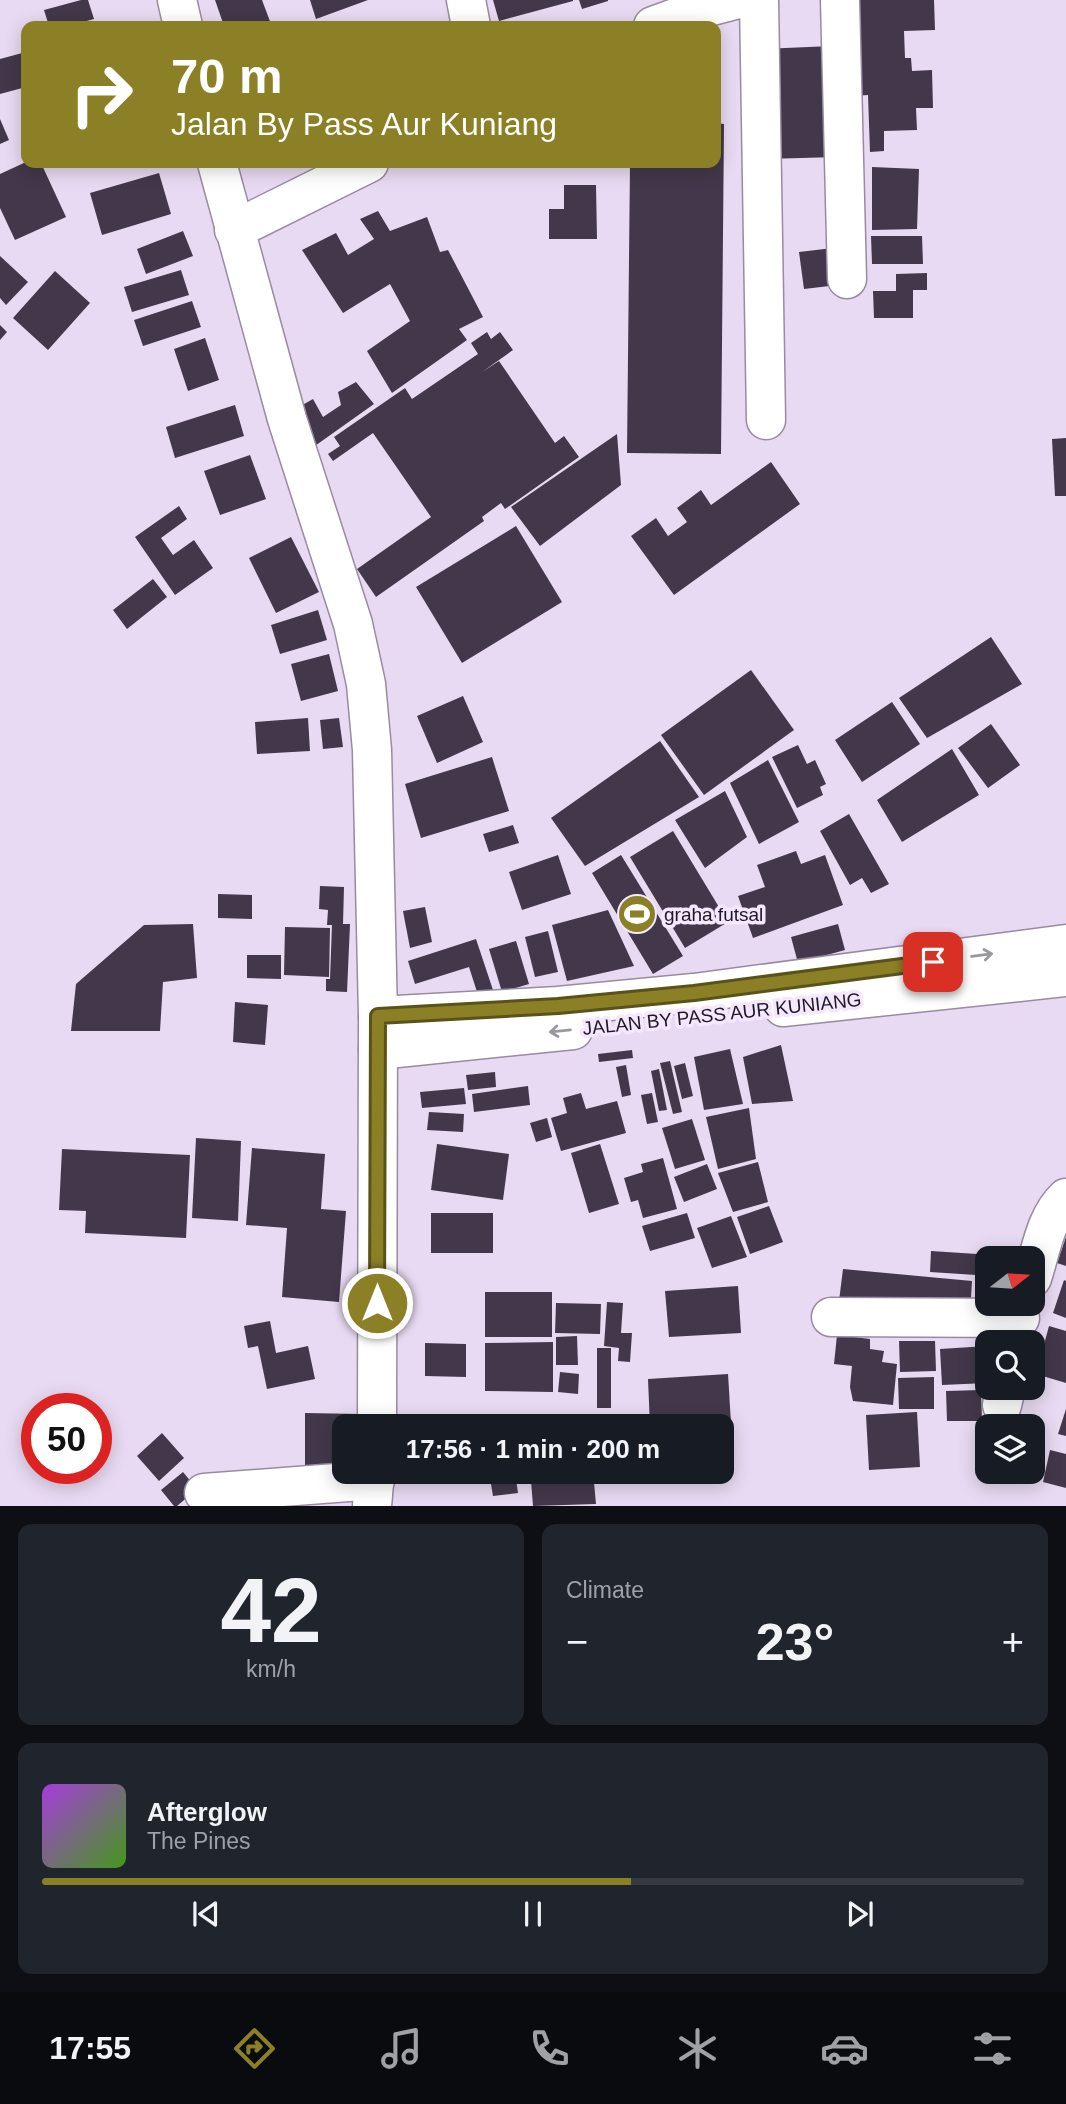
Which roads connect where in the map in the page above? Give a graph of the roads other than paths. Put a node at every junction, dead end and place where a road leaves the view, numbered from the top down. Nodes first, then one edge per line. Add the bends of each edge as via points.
1 (177, 0) edge
2 (466, 0) edge
3 (735, 0) edge
4 (759, 0) edge
5 (840, 0) edge
6 (696, 5) edge
7 (182, 21) edge
8 (470, 21) edge
9 (663, 21) edge
10 (218, 168) edge
11 (359, 168) edge
12 (234, 230) junction
13 (847, 279) dead end
14 (766, 420) dead end
15 (1066, 944) edge
16 (1066, 977) edge
17 (378, 1033) junction
18 (1066, 1198) edge
19 (1042, 1246) edge
20 (831, 1317) dead end
21 (1020, 1321) edge
22 (377, 1414) edge
23 (374, 1486) edge
24 (204, 1493) dead end

1 - 7 main road
2 - 8 main road
3 - 6 main road
4 - 14 main road
5 - 13 main road
6 - 9 main road
10 - 12 main road
11 - 12 main road
12 - 17 main road via 287,419 353,624 366,684 372,750
17 -> 15 main road, JALAN BY PASS AUR KUNIANG via 558,1006 694,993
16 -> 17 main road, JALAN BY PASS AUR KUNIANG
17 - 22 main road
18 - 19 main road via 1055,1211
20 - 21 main road
23 - 24 main road

